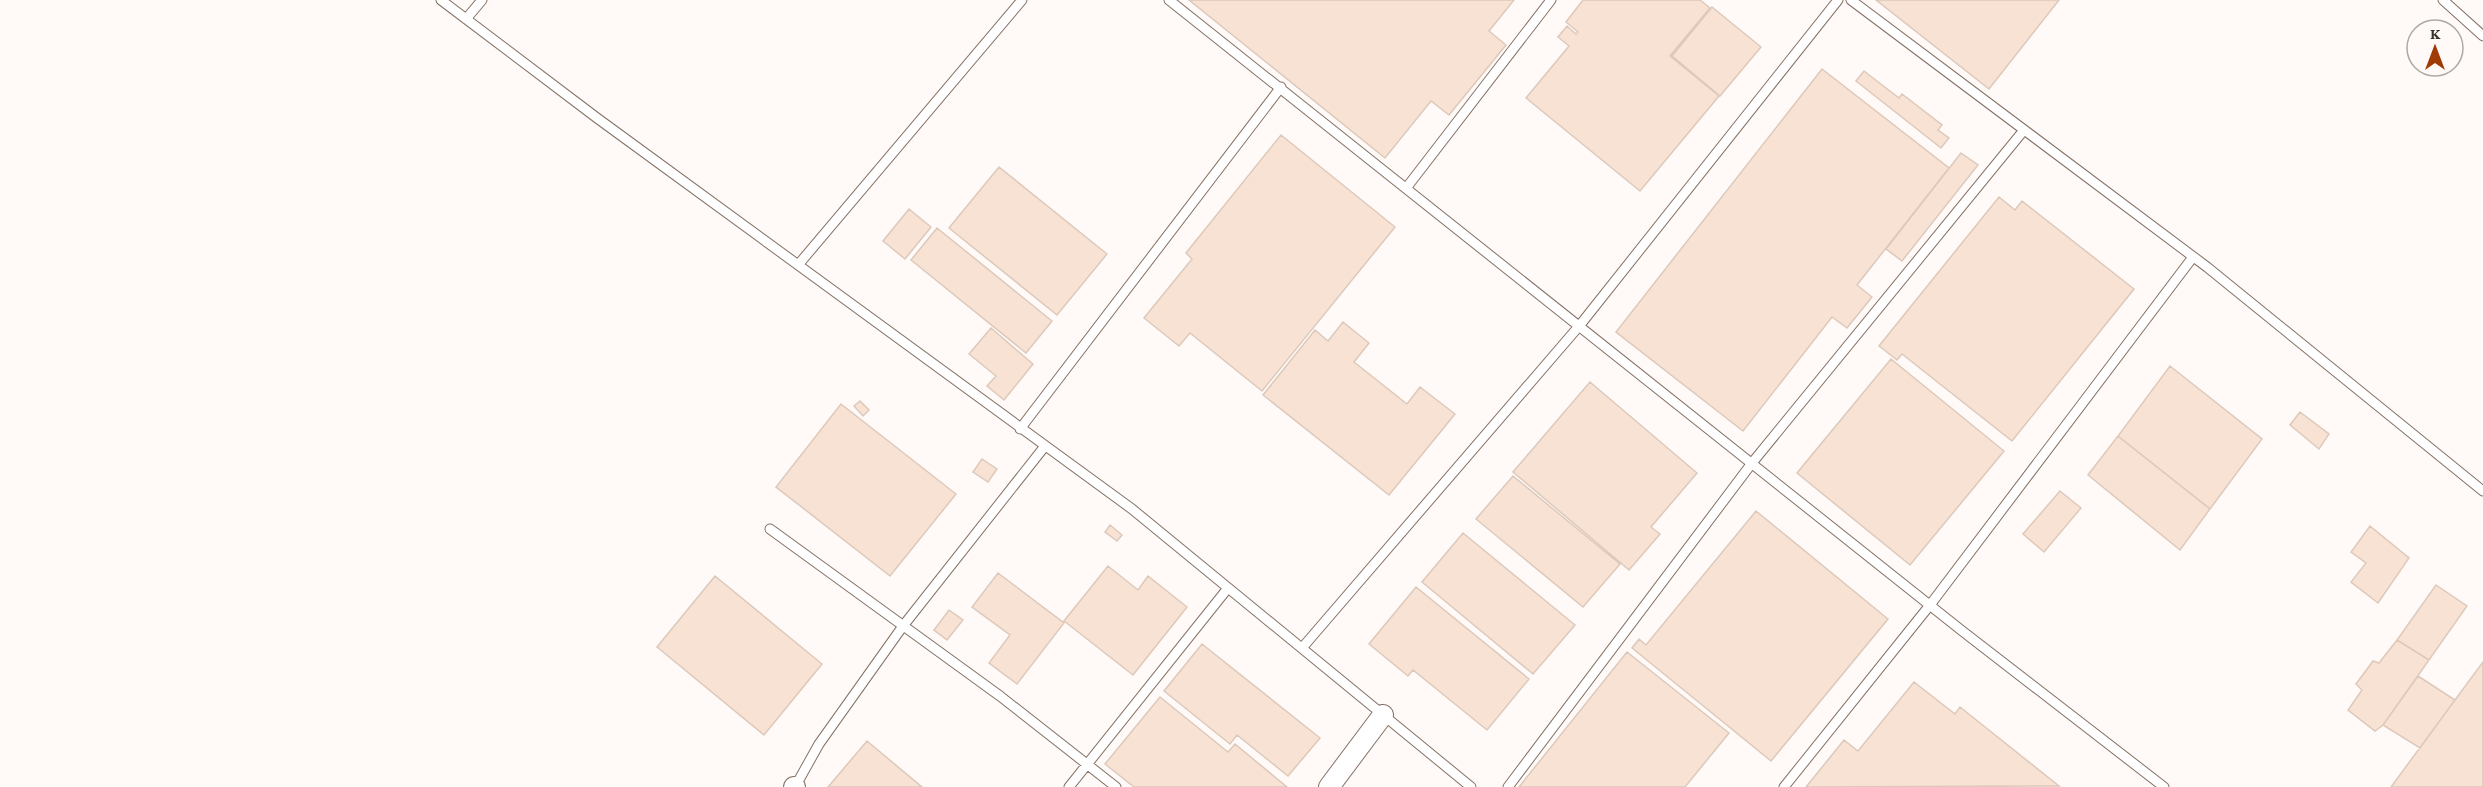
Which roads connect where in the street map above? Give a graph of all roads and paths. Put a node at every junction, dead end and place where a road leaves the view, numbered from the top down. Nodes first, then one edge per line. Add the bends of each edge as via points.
1 (441, 0) edge
2 (482, 0) edge
3 (1022, 0) edge
4 (1169, 0) edge
5 (1551, 0) edge
6 (1838, 0) edge
7 (1851, 0) edge
8 (2443, 0) edge
9 (466, 19) junction
10 (2483, 36) edge
11 (1281, 87) junction
12 (2024, 130) junction
13 (1407, 187) junction
14 (2193, 257) junction
15 (798, 265) junction
16 (1580, 326) junction
17 (1020, 429) junction
18 (1045, 446) junction
19 (1752, 463) junction
20 (2483, 491) edge
21 (770, 529) dead end
22 (1228, 588) junction
23 (1930, 605) junction
24 (903, 626) junction
25 (1302, 648) junction
26 (1383, 715) junction
27 (1086, 764) junction
28 (795, 787) edge
29 (1069, 787) edge
30 (1116, 787) edge
31 (1329, 787) edge
32 (1471, 787) edge
33 (1508, 787) edge
34 (1784, 787) edge
35 (2164, 787) edge

1 - 9 lane
2 - 9 lane
3 - 15 lane
4 - 11 lane
5 - 13 lane
6 - 16 lane
7 - 12 lane
8 - 10 lane
9 - 15 lane
11 - 13 lane
11 - 17 lane
12 - 14 lane
12 - 19 lane
13 - 16 lane
14 - 20 lane
14 - 23 lane
15 - 17 lane
16 - 19 lane
16 - 25 lane
17 - 18 lane
18 - 22 lane via 1132,509
18 - 24 lane
19 - 23 lane
19 - 33 lane
21 - 24 lane
22 - 25 lane
22 - 27 lane
23 - 34 lane
23 - 35 lane
24 - 27 lane
24 - 28 lane via 819,744
25 - 26 lane
26 - 31 street
26 - 32 lane
27 - 29 lane
27 - 30 lane

